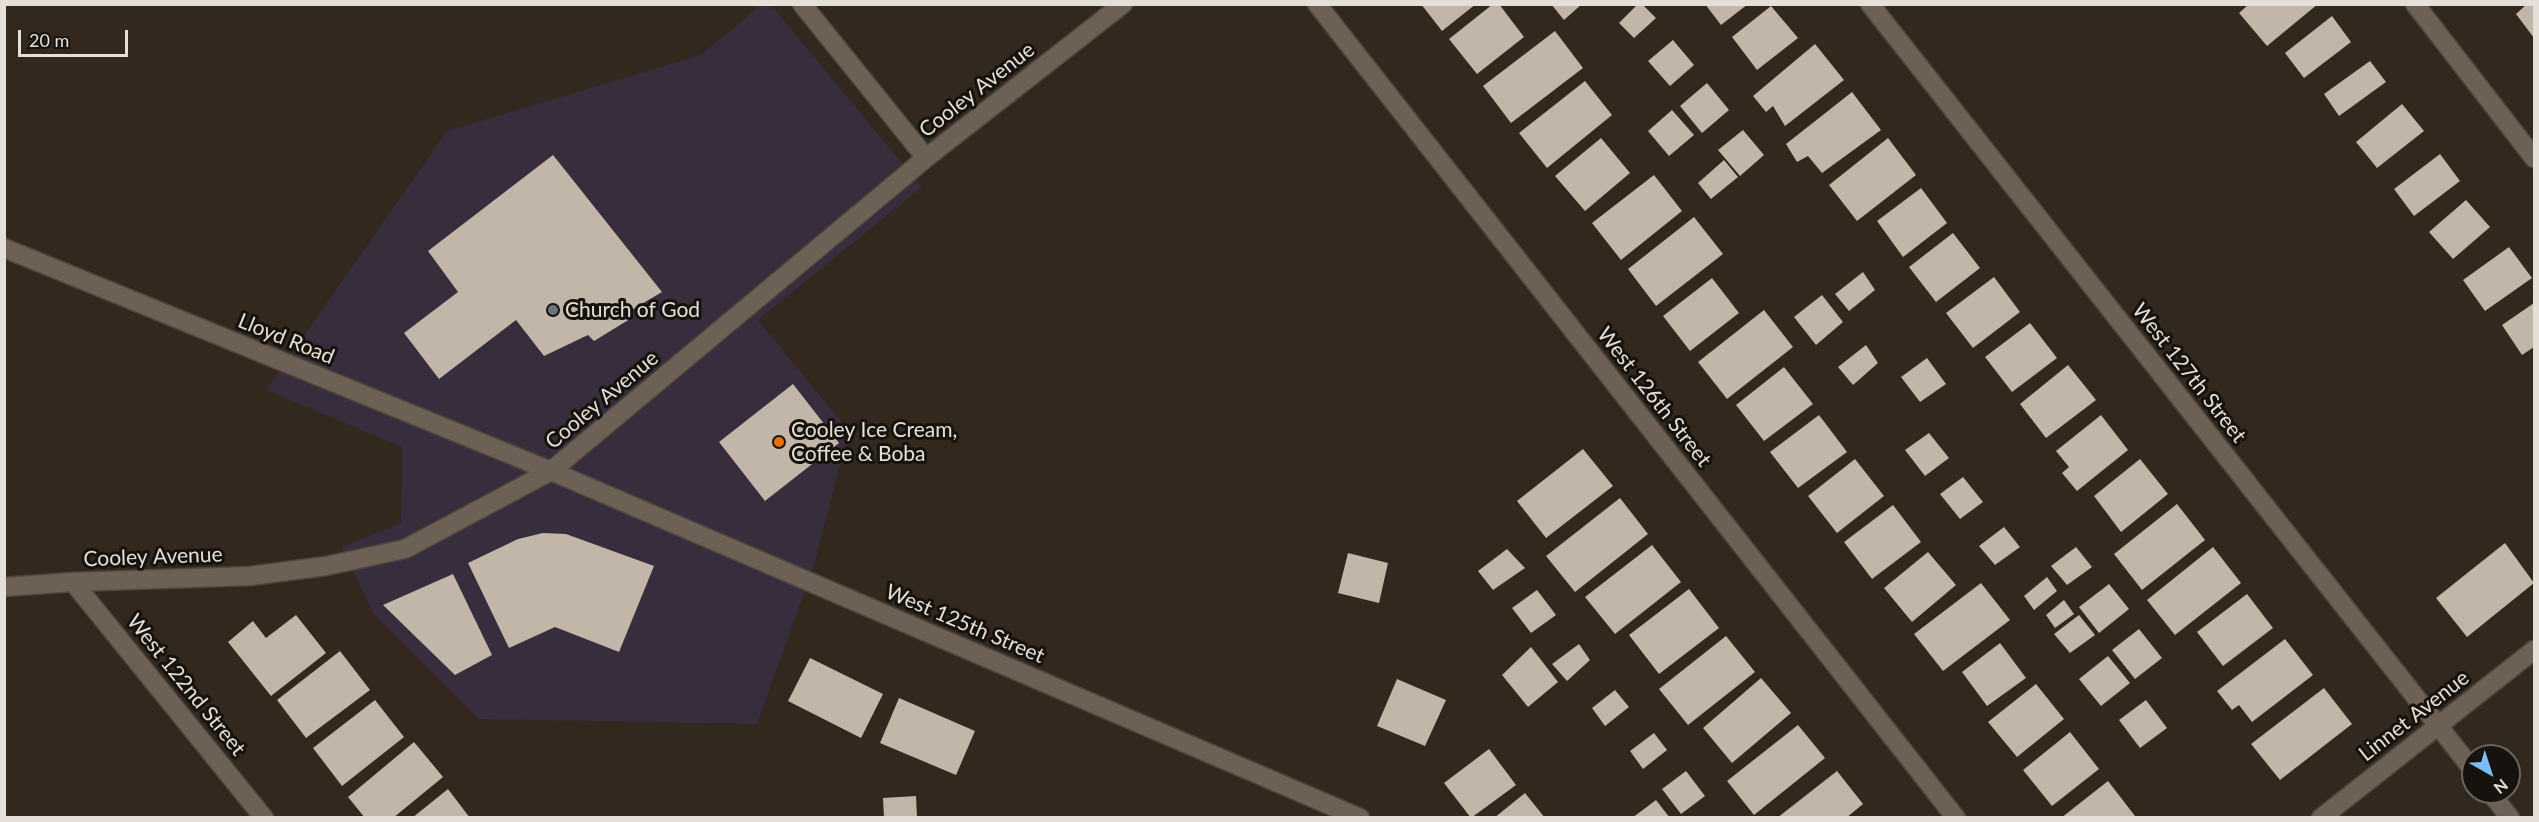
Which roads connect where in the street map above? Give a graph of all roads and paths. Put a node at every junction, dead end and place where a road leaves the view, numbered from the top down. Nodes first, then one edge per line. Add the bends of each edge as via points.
1 (802, 4) edge
2 (1123, 4) edge
3 (1317, 4) edge
4 (1870, 4) edge
5 (2415, 4) edge
6 (926, 158) junction
7 (2535, 158) edge
8 (4, 248) edge
9 (551, 471) junction
10 (73, 582) junction
11 (4, 587) edge
12 (2535, 650) edge
13 (2438, 726) junction
14 (2461, 755) edge
15 (2499, 804) edge
16 (264, 818) edge
17 (1360, 818) edge
18 (1956, 818) edge
19 (2321, 818) edge
20 (2510, 818) edge

1 - 6 street
2 - 6 street, Cooley Avenue
3 - 18 street, West 126th Street
4 - 13 street, West 127th Street
5 - 7 street
6 - 9 street, Cooley Avenue
8 - 9 street, Lloyd Road
9 - 10 street, Cooley Avenue via 405,549 326,566 250,576
9 - 17 street, West 125th Street
10 - 11 street, Cooley Avenue
10 - 16 street, West 122nd Street
12 - 13 street, Linnet Avenue
13 - 14 street, West 127th Street
13 - 19 street, Linnet Avenue
15 - 20 street

